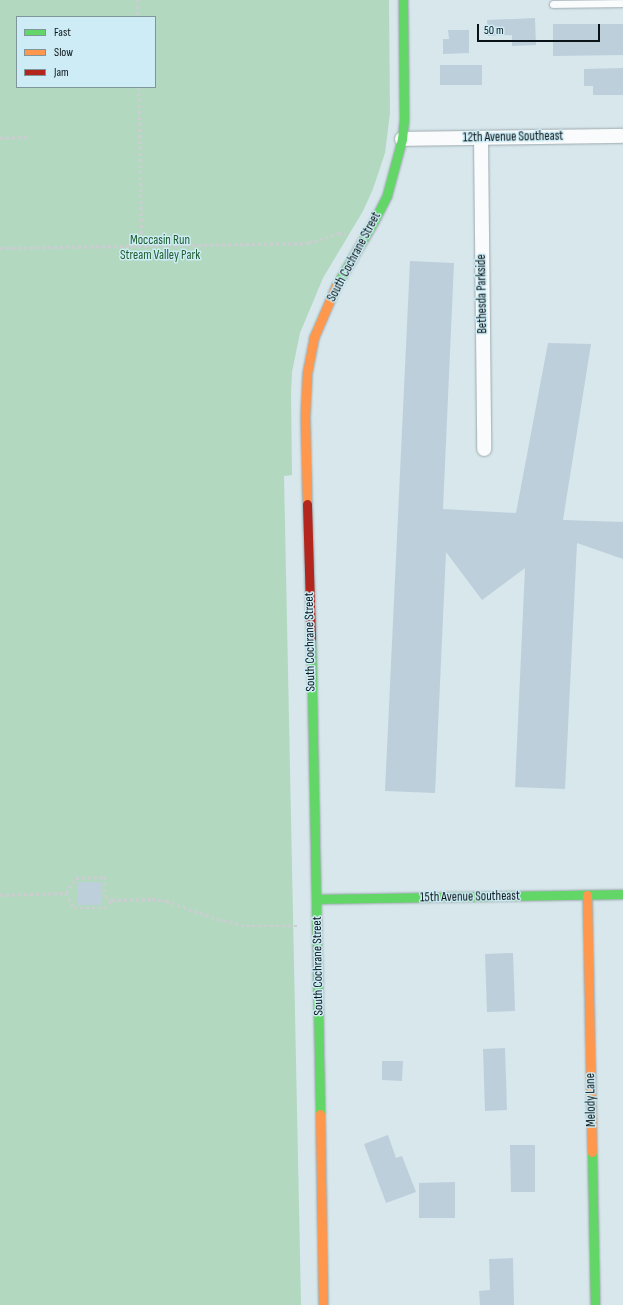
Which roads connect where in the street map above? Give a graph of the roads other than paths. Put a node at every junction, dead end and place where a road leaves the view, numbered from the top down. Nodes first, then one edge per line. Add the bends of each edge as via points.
1 (403, 0) edge
2 (623, 3) edge
3 (553, 4) dead end
4 (623, 136) edge
5 (481, 138) junction
6 (402, 139) junction
7 (484, 449) dead end
8 (623, 894) edge
9 (587, 895) junction
10 (317, 899) junction
11 (323, 1305) edge
12 (595, 1305) edge

1 - 6 street, South Cochrane Street
2 - 3 lane
4 - 5 street, 12th Avenue Southeast
5 - 6 street, 12th Avenue Southeast
5 - 7 street, Bethesda Parkside
6 - 10 street, South Cochrane Street via 387,195 336,285 317,331 307,373 305,418
8 - 9 street, 15th Avenue Southeast
9 - 10 street, 15th Avenue Southeast
9 - 12 street, Melody Lane
10 - 11 street, South Cochrane Street

